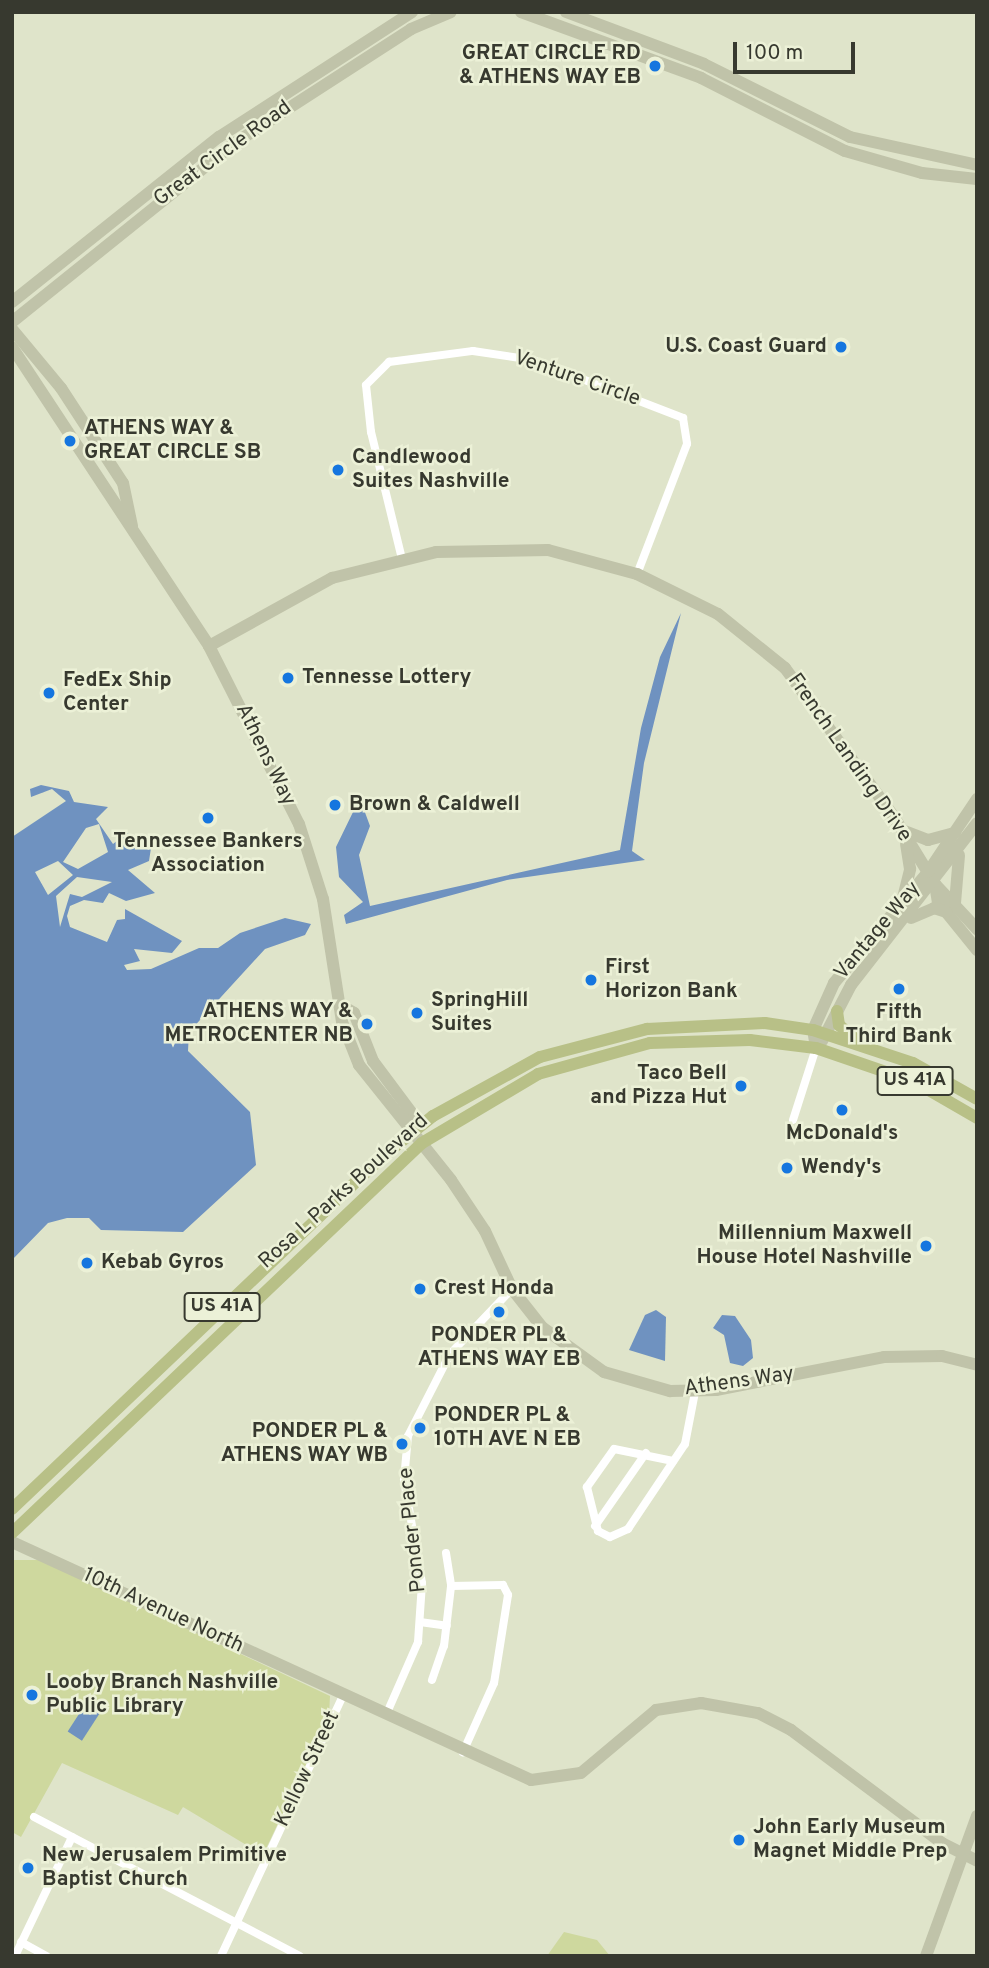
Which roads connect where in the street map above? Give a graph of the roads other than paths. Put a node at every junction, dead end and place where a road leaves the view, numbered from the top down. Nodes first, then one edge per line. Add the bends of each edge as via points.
1 (412, 12) edge
2 (450, 12) edge
3 (520, 12) edge
4 (566, 12) edge
5 (977, 165) edge
6 (977, 179) edge
7 (12, 302) edge
8 (12, 322) edge
9 (12, 329) edge
10 (12, 347) edge
11 (41, 386) junction
12 (75, 410) junction
13 (132, 526) junction
14 (402, 559) junction
15 (638, 574) junction
16 (209, 646) junction
17 (977, 799) edge
18 (977, 823) edge
19 (902, 830) junction
20 (957, 832) junction
21 (961, 849) junction
22 (928, 872) junction
23 (935, 884) junction
24 (902, 902) junction
25 (951, 908) junction
26 (899, 926) junction
27 (977, 929) edge
28 (977, 950) edge
29 (837, 1011) junction
30 (813, 1030) junction
31 (828, 1034) junction
32 (816, 1048) junction
33 (868, 1048) junction
34 (977, 1099) edge
35 (976, 1118) edge
36 (793, 1120) dead end
37 (414, 1130) junction
38 (422, 1143) junction
39 (512, 1289) junction
40 (977, 1365) edge
41 (695, 1392) junction
42 (646, 1453) junction
43 (673, 1461) junction
44 (12, 1509) edge
45 (595, 1526) junction
46 (12, 1533) edge
47 (12, 1542) edge
48 (446, 1553) dead end
49 (450, 1586) junction
50 (420, 1622) junction
51 (447, 1626) junction
52 (432, 1680) dead end
53 (342, 1696) junction
54 (386, 1715) junction
55 (463, 1752) junction
56 (977, 1816) edge
57 (34, 1817) dead end
58 (72, 1837) junction
59 (962, 1856) junction
60 (977, 1861) edge
61 (234, 1927) junction
62 (21, 1942) junction
63 (15, 1956) edge
64 (46, 1956) edge
65 (221, 1956) edge
66 (300, 1956) edge
67 (926, 1956) edge

1 - 7 street, Great Circle Road via 219,137
2 - 8 street, Great Circle Road via 411,29 234,144
3 - 6 street via 701,78 845,151 922,173
4 - 5 street via 664,46 850,137
9 - 12 street, Athens Way
10 - 11 street, Athens Way
11 - 12 street
11 - 13 street, Athens Way
12 - 13 street, Athens Way via 123,483
13 - 16 street, Athens Way
14 - 15 street, French Landing Drive via 469,547 548,550
14 - 15 street, Venture Circle via 371,432 366,386 378,368 397,360 473,351 533,360 683,418 687,444
14 - 16 street, French Landing Drive via 332,578
15 - 19 street, French Landing Drive via 718,614 785,668
16 - 37 street, Athens Way via 299,824 323,900 342,1006 359,1065
17 - 20 street, Vantage Way
18 - 21 street, Vantage Way
19 - 20 street via 928,840
19 - 22 street, French Landing Drive
19 - 24 street via 910,869
20 - 22 street, Vantage Way
21 - 23 street, Vantage Way
21 - 25 street
22 - 23 street, French Landing Drive
22 - 24 street, Vantage Way
23 - 25 street, French Landing Drive
23 - 26 street, Vantage Way
24 - 30 street, Vantage Way via 834,983
25 - 26 street via 919,912
25 - 27 street, French Landing Drive
25 - 28 street, French Landing Drive
26 - 29 street, Vantage Way
29 - 31 street, Vantage Way
29 - 33 main road via 841,1027
30 - 31 main road, Rosa L Parks Boulevard / US 41A
30 - 32 street
30 - 37 main road, Rosa L Parks Boulevard / US 41A via 712,1023 597,1039 531,1061
31 - 32 street, Vantage Way
31 - 33 main road, Rosa L Parks Boulevard / US 41A
32 - 35 main road, Rosa L Parks Boulevard / US 41A via 915,1082
32 - 36 street
32 - 38 main road, Rosa L Parks Boulevard / US 41A via 709,1039 600,1054 507,1088
33 - 34 main road, Rosa L Parks Boulevard / US 41A via 931,1071
37 - 38 street, Athens Way
37 - 44 main road, Rosa L Parks Boulevard / US 41A
38 - 39 street, Athens Way via 485,1231
38 - 46 main road, Rosa L Parks Boulevard / US 41A
39 - 41 street, Athens Way via 557,1343 592,1366 631,1384
39 - 50 street, Ponder Place via 450,1354 408,1436 404,1480 422,1583
40 - 41 street, Athens Way via 942,1356 884,1357
41 - 43 street via 692,1426
42 - 43 street
42 - 45 street
42 - 45 street via 614,1449 587,1487
43 - 45 street via 624,1533 610,1537
47 - 53 street, 10th Avenue North
48 - 49 street
49 - 51 street
49 - 55 street via 503,1585 508,1595 494,1683
50 - 51 street
50 - 54 street, Ponder Place via 418,1642
51 - 52 street
53 - 54 street, 10th Avenue North
53 - 61 street, Kellow Street
54 - 55 street, 10th Avenue North
55 - 59 street, 10th Avenue North via 543,1782 581,1773 656,1710 701,1703 734,1707 791,1730
56 - 59 street
57 - 58 street
58 - 61 street
58 - 62 street
59 - 60 street
59 - 67 street
61 - 65 street, Kellow Street
61 - 66 street
62 - 63 street
62 - 64 street

